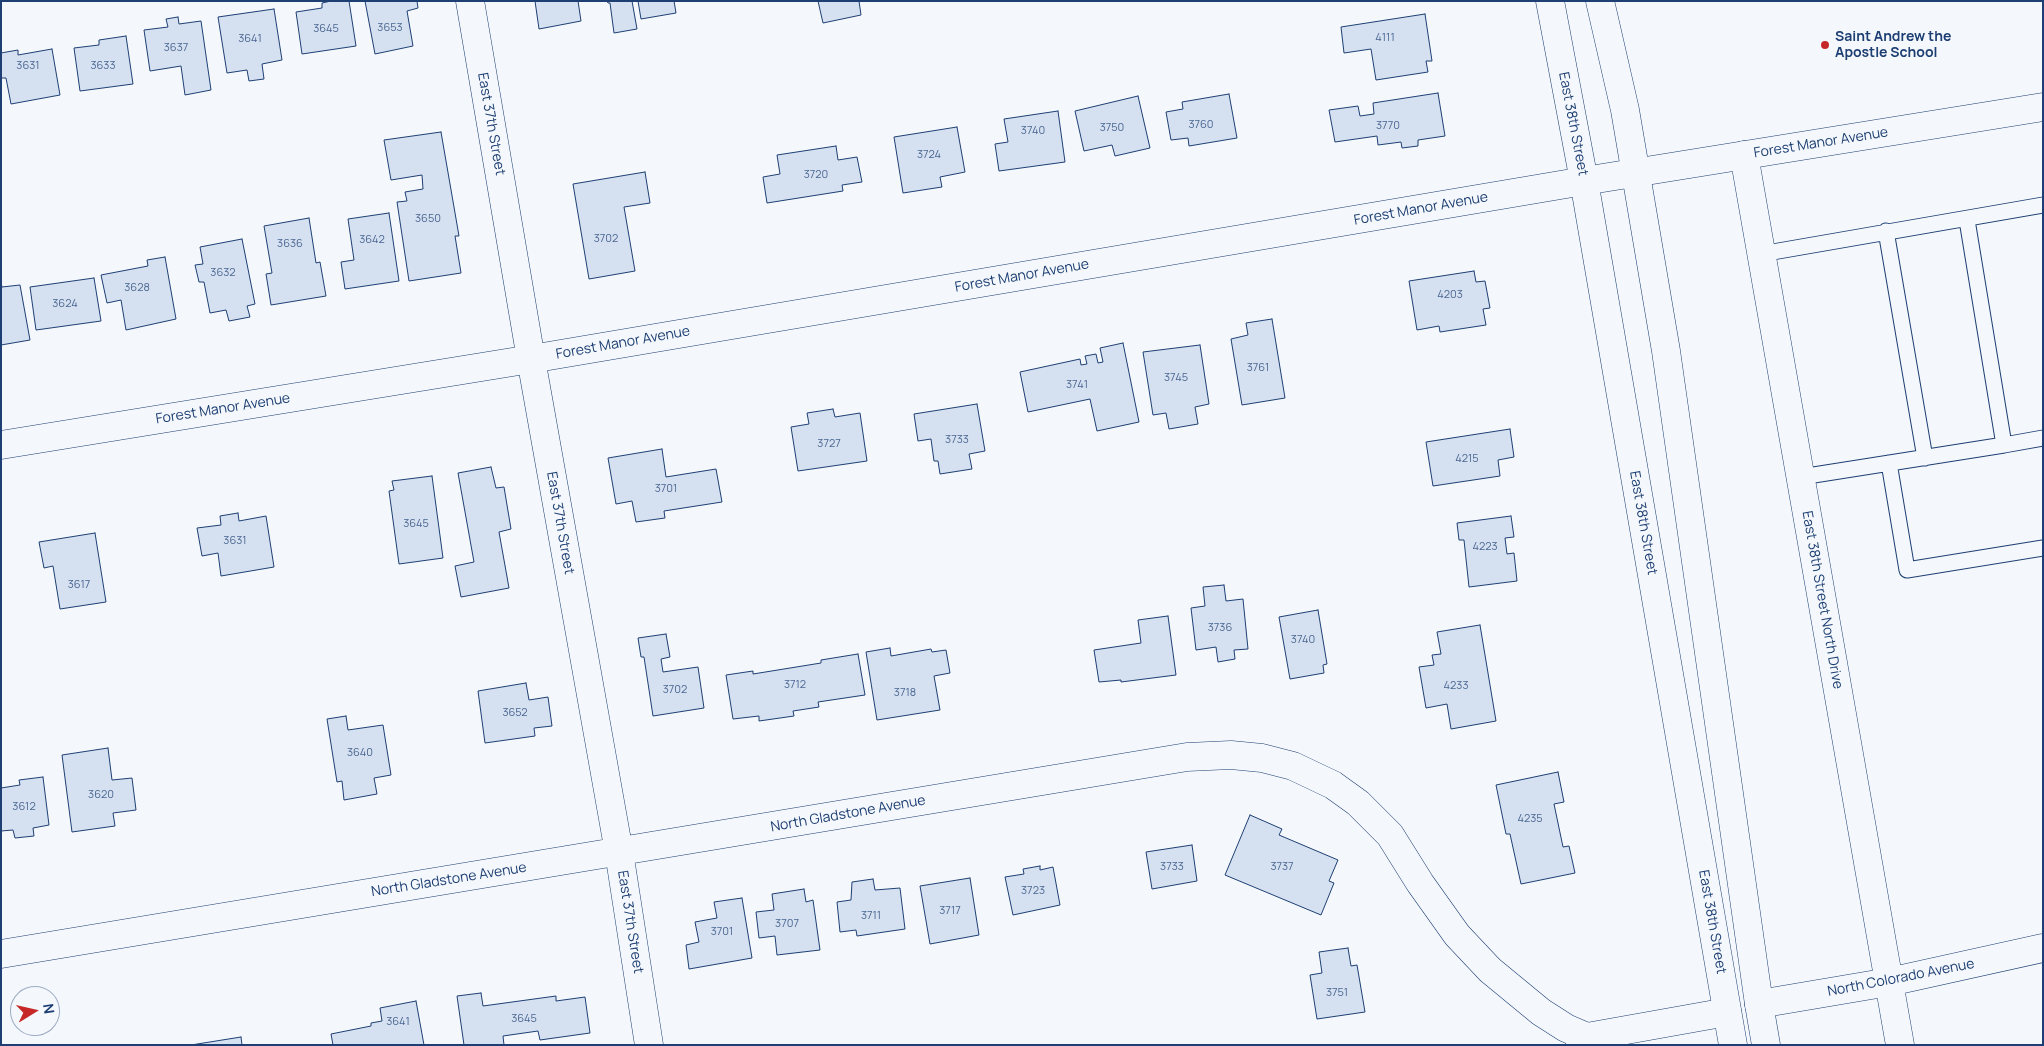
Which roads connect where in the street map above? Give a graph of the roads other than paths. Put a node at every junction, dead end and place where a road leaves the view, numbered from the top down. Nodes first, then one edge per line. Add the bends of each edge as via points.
1 (470, 1) edge
2 (1550, 1) edge
3 (1600, 1) edge
4 (2043, 107) edge
5 (1744, 155) junction
6 (1636, 173) junction
7 (1584, 181) junction
8 (2043, 206) edge
9 (1967, 220) junction
10 (1886, 231) junction
11 (1761, 254) junction
12 (531, 359) junction
13 (2043, 438) edge
14 (1, 445) edge
15 (2004, 445) junction
16 (1925, 458) junction
17 (1889, 463) junction
18 (1801, 477) junction
19 (2043, 548) edge
20 (619, 852) junction
21 (2043, 948) edge
22 (1, 954) edge
23 (1889, 982) junction
24 (1759, 1004) junction
25 (1727, 1012) junction
26 (1584, 1041) edge
27 (649, 1045) edge
28 (1733, 1045) edge
29 (1766, 1045) edge
30 (1900, 1045) edge

1 - 12 street, East 37th Street
2 - 7 street, East 38th Street
3 - 6 street
4 - 5 street, Forest Manor Avenue
5 - 6 street, Forest Manor Avenue
5 - 11 street, East 38th Street North Drive
6 - 7 street, Forest Manor Avenue
6 - 24 street via 1666,351
7 - 12 street, Forest Manor Avenue
7 - 25 street, East 38th Street
8 - 9 lane
9 - 10 lane
9 - 15 lane
10 - 11 lane
10 - 16 lane
11 - 18 street, East 38th Street North Drive
12 - 14 street, Forest Manor Avenue
12 - 20 street, East 37th Street
13 - 15 lane
15 - 16 lane
16 - 17 lane
17 - 18 lane
17 - 19 lane via 1907,570
18 - 23 street, East 38th Street North Drive
20 - 22 street, North Gladstone Avenue
20 - 26 street, North Gladstone Avenue via 1187,757 1231,754 1262,758 1293,766 1358,803 1390,836 1457,935 1490,970 1541,1012
20 - 27 street, East 37th Street
21 - 23 street, North Colorado Avenue
23 - 24 street, North Colorado Avenue
23 - 30 street, East 38th Street North Drive
24 - 29 street
25 - 26 street
25 - 28 street, East 38th Street

